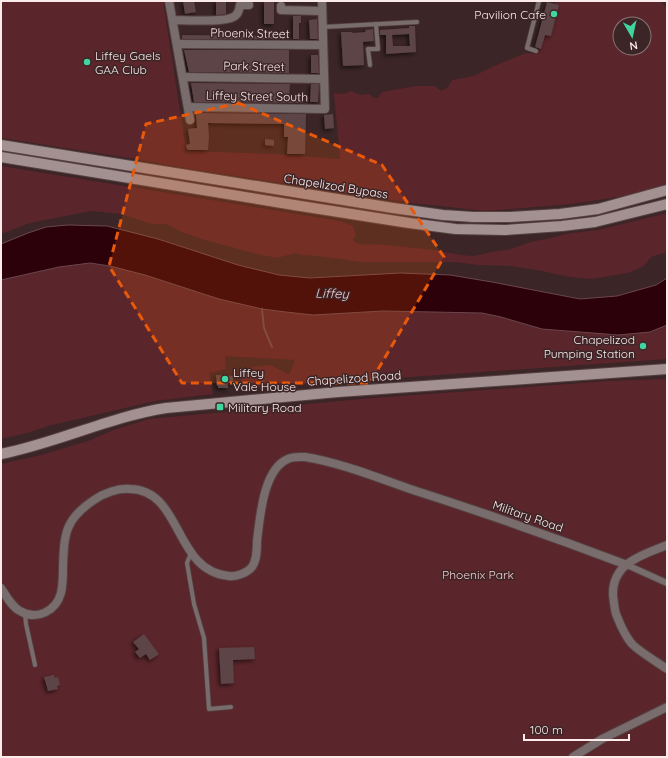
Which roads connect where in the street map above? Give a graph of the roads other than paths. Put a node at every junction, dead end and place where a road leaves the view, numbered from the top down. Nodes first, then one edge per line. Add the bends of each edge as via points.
1 (169, 1) edge
2 (322, 1) edge
3 (539, 1) edge
4 (249, 5) dead end
5 (281, 6) dead end
6 (322, 11) junction
7 (173, 20) junction
8 (418, 22) dead end
9 (376, 24) junction
10 (323, 27) junction
11 (177, 44) junction
12 (324, 45) junction
13 (536, 51) dead end
14 (370, 65) dead end
15 (183, 77) junction
16 (324, 79) junction
17 (188, 107) junction
18 (190, 120) dead end
19 (1, 145) edge
20 (1, 157) edge
21 (667, 190) edge
22 (667, 204) edge
23 (667, 369) edge
24 (1, 454) edge
25 (667, 546) edge
26 (191, 553) junction
27 (626, 565) junction
28 (667, 583) edge
29 (1, 588) edge
30 (25, 613) junction
31 (35, 665) dead end
32 (667, 669) edge
33 (231, 707) dead end
34 (667, 707) edge
35 (573, 757) edge

1 - 7 street
2 - 6 street
3 - 13 lane via 527,48
4 - 7 street via 240,5 238,13 230,19
5 - 6 street via 281,10
6 - 10 street
7 - 11 street
8 - 9 lane
9 - 10 lane
9 - 14 lane via 378,49 368,49
10 - 12 street
11 - 12 street, Phoenix Street
11 - 15 street
12 - 16 street
15 - 16 street, Park Street
15 - 17 street
16 - 17 street, Liffey Street South via 325,108
17 - 18 street
19 - 21 main road, Chapelizod Bypass via 443,215 510,217 560,214 598,209
20 - 22 main road via 456,229 505,230 562,226 595,222
23 - 24 main road, Chapelizod Road via 338,392 166,408 141,412 52,441
25 - 27 street via 639,556
26 - 27 street, Military Road via 206,568 231,577 252,566 256,554 261,509 272,474 286,459 304,457 337,465 478,511
26 - 30 street, Military Road via 171,516 154,497 136,489 124,488 112,492 86,505 74,515 68,526 61,593 53,608 38,615
26 - 33 lane via 187,563 195,608 204,638 210,709
27 - 28 street
27 - 32 street via 618,573 613,586 614,608 621,627 632,644
29 - 30 street via 19,611
30 - 31 lane
34 - 35 street via 602,739

